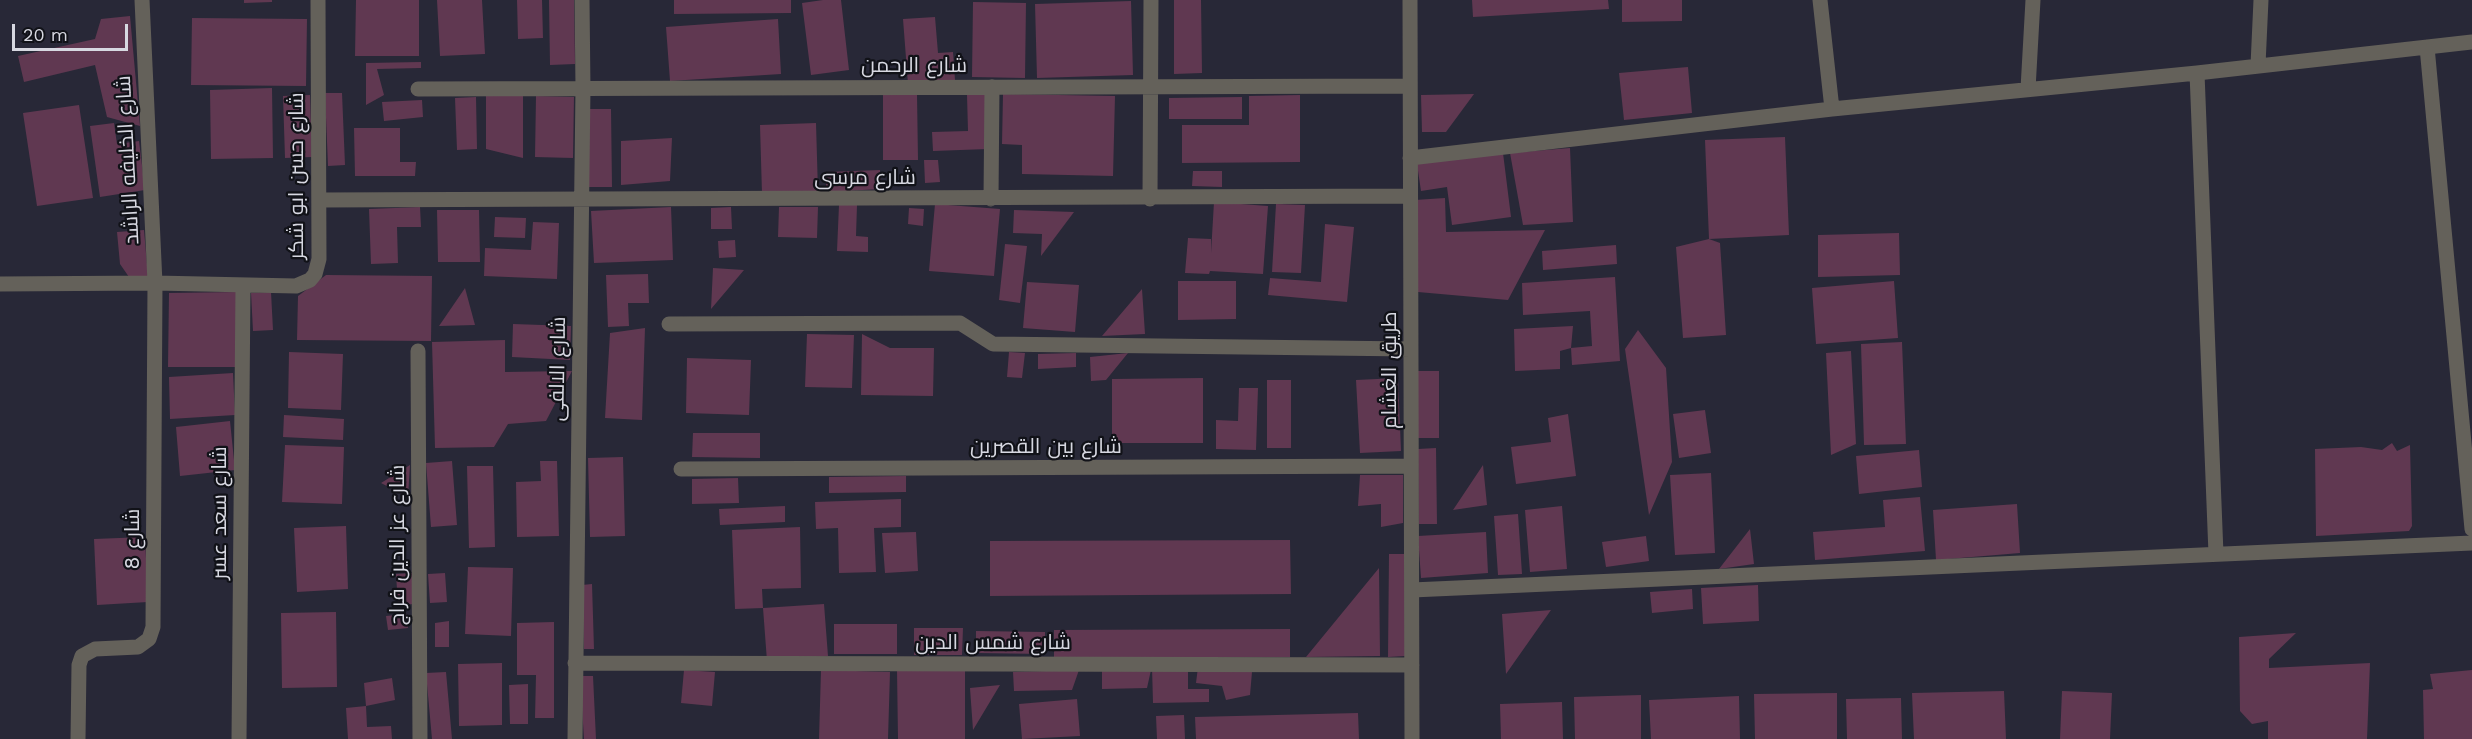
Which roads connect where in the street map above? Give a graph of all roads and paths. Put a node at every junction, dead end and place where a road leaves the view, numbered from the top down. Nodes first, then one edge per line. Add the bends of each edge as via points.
1 (142, 0) edge
2 (318, 0) edge
3 (582, 0) edge
4 (1151, 0) edge
5 (1410, 0) edge
6 (1820, 0) edge
7 (2033, 0) edge
8 (2261, 0) edge
9 (2472, 42) edge
10 (2427, 47) junction
11 (2258, 65) junction
12 (2197, 73) junction
13 (1410, 86) junction
14 (992, 87) junction
15 (1151, 87) junction
16 (583, 88) junction
17 (418, 89) dead end
18 (2028, 89) junction
19 (1832, 109) junction
20 (1410, 158) junction
21 (1410, 196) junction
22 (581, 199) junction
23 (991, 199) junction
24 (1150, 199) junction
25 (319, 200) junction
26 (155, 283) junction
27 (0, 284) edge
28 (243, 286) junction
29 (669, 324) dead end
30 (1411, 349) junction
31 (418, 351) dead end
32 (1411, 466) junction
33 (681, 469) dead end
34 (2472, 529) edge
35 (2472, 543) edge
36 (2216, 554) junction
37 (1412, 590) junction
38 (575, 663) junction
39 (1412, 665) junction
40 (78, 739) edge
41 (239, 739) edge
42 (420, 739) edge
43 (575, 739) edge
44 (1412, 739) edge

1 - 26 street, شارع الخليفه الراشد
2 - 25 street, شارع حسن ابو شكر
3 - 16 street, شارع الالفى
4 - 15 street
5 - 13 street, طريق الغشام
6 - 19 street
7 - 18 street
8 - 11 street
9 - 10 street
10 - 11 street
10 - 34 street
11 - 12 street
12 - 18 street
12 - 36 street
13 - 15 street, شارع الرحمن
13 - 20 street, طريق الغشام
14 - 15 street, شارع الرحمن
14 - 16 street, شارع الرحمن
14 - 23 street
15 - 24 street
16 - 17 street, شارع الرحمن
16 - 22 street, شارع الالفى
18 - 19 street
19 - 20 street
20 - 21 street, طريق الغشام
21 - 24 street, شارع مرسى
21 - 30 street, طريق الغشام
22 - 23 street, شارع مرسى
22 - 25 street, شارع مرسى
22 - 38 street, شارع الالفى
23 - 24 street, شارع مرسى
25 - 28 street, شارع حسن ابو شكر via 320,258 315,274 296,286
26 - 27 street
26 - 28 street
26 - 40 street, شارع 8 via 152,634 138,646 95,648 82,656
28 - 41 street, شارع سعد عسر
29 - 30 street via 960,323 993,344
30 - 32 street, طريق الغشام
31 - 42 street, شارع عز الدين فراج
32 - 33 street, شارع بين القصرين
32 - 37 street, طريق الغشام
35 - 36 street
36 - 37 street
37 - 39 street, طريق الغشام
38 - 39 street, شارع شمس الدين
38 - 43 street, شارع الالفى
39 - 44 street, طريق الغشام

